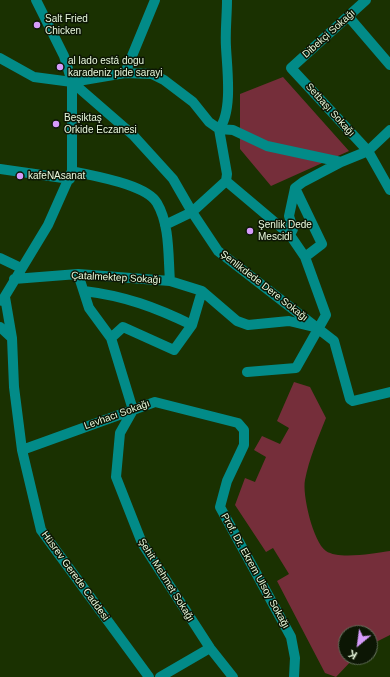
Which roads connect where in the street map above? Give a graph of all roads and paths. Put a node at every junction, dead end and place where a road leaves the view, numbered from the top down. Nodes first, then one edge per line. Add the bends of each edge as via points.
1 (36, 0) edge
2 (155, 0) edge
3 (227, 0) edge
4 (360, 2) edge
5 (348, 16) junction
6 (0, 58) edge
7 (390, 65) edge
8 (291, 68) joint
9 (126, 72) junction
10 (72, 82) junction
11 (218, 129) junction
12 (390, 130) edge
13 (368, 151) junction
14 (340, 162) junction
15 (0, 169) edge
16 (71, 175) junction
17 (226, 181) junction
18 (295, 188) junction
19 (390, 190) edge
20 (192, 212) junction
21 (165, 225) junction
22 (290, 235) junction
23 (305, 257) junction
24 (0, 258) edge
25 (21, 268) junction
26 (78, 274) junction
27 (14, 279) junction
28 (170, 281) junction
29 (84, 290) junction
30 (202, 291) junction
31 (2, 300) edge
32 (192, 325) junction
33 (0, 327) edge
34 (318, 328) junction
35 (12, 338) junction
36 (111, 338) junction
37 (247, 372) dead end
38 (390, 392) edge
39 (133, 410) junction
40 (238, 423) joint
41 (22, 450) junction
42 (210, 648) junction
43 (149, 677) edge
44 (160, 677) edge
45 (233, 677) edge
46 (294, 677) edge

1 - 10 street via 64,56
2 - 9 street
3 - 11 street via 226,47 229,77 224,122
4 - 5 street, Dibekçi Sokağı
5 - 7 street
5 - 8 street, Dibekçi Sokağı
6 - 10 street via 34,77
8 - 13 street, Setbaşı Sokağı
9 - 10 street
9 - 11 street via 152,74 164,80 193,102
10 - 16 street
10 - 20 street, Şenlikdede Dere Sokağı via 133,135 173,179
11 - 14 street via 233,130 268,146
11 - 17 street via 227,174
12 - 13 street
13 - 14 street
13 - 19 street, Setbaşı Sokağı
14 - 18 street
15 - 16 street
16 - 21 street via 128,186 145,193 156,202
16 - 25 street via 48,225
17 - 20 street
17 - 22 street
18 - 22 street via 289,216 293,229
18 - 23 street via 322,244
20 - 21 street
20 - 34 street, Şenlikdede Dere Sokağı via 218,251
21 - 28 street
22 - 23 street
23 - 34 street via 326,315
24 - 25 street
25 - 27 street
26 - 27 street, Çatalmektep Sokağı
26 - 28 street, Çatalmektep Sokağı
26 - 29 street
27 - 31 street
28 - 30 street, Çatalmektep Sokağı
29 - 32 street via 115,295 150,306
29 - 36 street via 89,308
30 - 32 street
30 - 34 street via 237,321 248,326 289,321
31 - 35 street, Hüsrev Gerede Caddesi
32 - 36 street via 174,350 122,326
33 - 35 street
34 - 37 street via 296,368
34 - 38 street, Şenlikdede Dere Sokağı via 334,341 348,395 353,401
35 - 41 street, Hüsrev Gerede Caddesi via 14,388
36 - 39 street
39 - 40 street, Levhacı Sokağı via 155,402
39 - 41 street, Levhacı Sokağı
39 - 42 street, Şehit Mehmet Sokağı via 120,433 116,477 142,543
40 - 46 street, Prof. Dr. Ekrem Ulsoy Sokağı via 244,430 244,445 227,481 220,507 291,637 295,658
41 - 43 street, Hüsrev Gerede Caddesi via 41,530
42 - 44 street
42 - 45 street, Şehit Mehmet Sokağı

